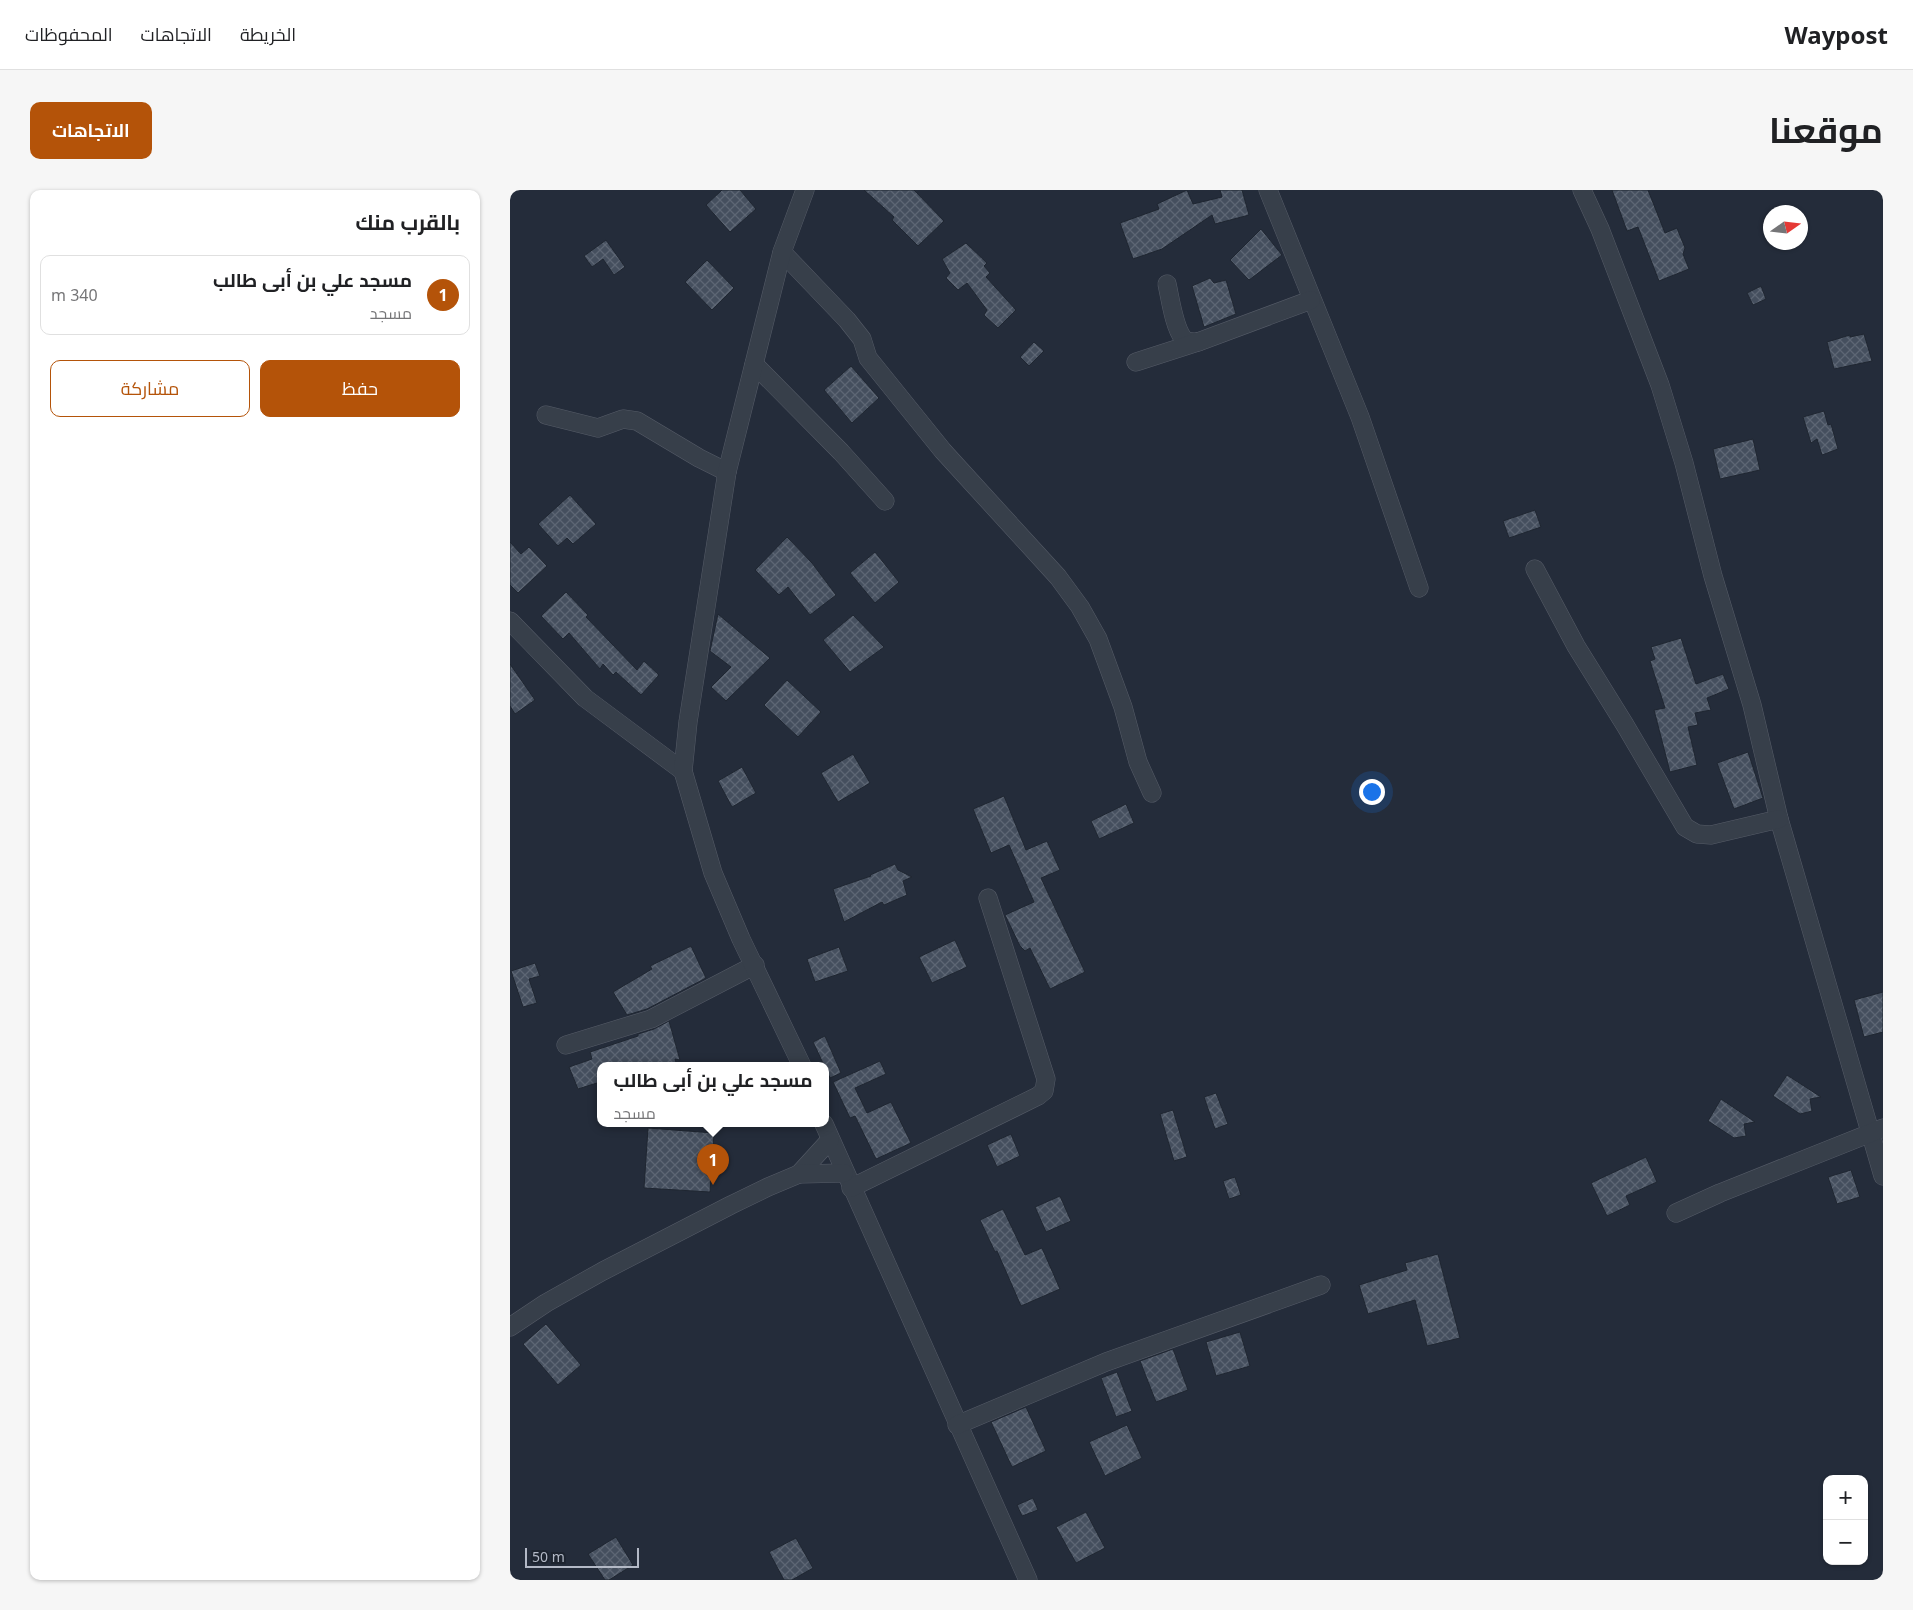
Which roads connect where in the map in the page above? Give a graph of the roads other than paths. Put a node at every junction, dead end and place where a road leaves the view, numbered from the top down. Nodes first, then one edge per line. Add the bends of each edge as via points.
1 (805, 190) edge
2 (1268, 190) edge
3 (1582, 190) edge
4 (782, 252) junction
5 (1167, 284) dead end
6 (1311, 300) junction
7 (1198, 342) junction
8 (1136, 362) dead end
9 (754, 364) junction
10 (546, 415) dead end
11 (727, 472) junction
12 (885, 501) dead end
13 (1535, 569) dead end
14 (1419, 588) dead end
15 (510, 621) edge
16 (682, 770) junction
17 (1152, 792) dead end
18 (1779, 819) junction
19 (988, 898) dead end
20 (755, 965) junction
21 (566, 1045) dead end
22 (800, 1062) edge
23 (1877, 1130) edge
24 (827, 1132) edge
25 (799, 1174) junction
26 (1883, 1176) edge
27 (848, 1180) junction
28 (1676, 1213) dead end
29 (1322, 1285) dead end
30 (510, 1327) edge
31 (957, 1425) junction
32 (1028, 1580) edge

1 - 4 street
2 - 6 street
3 - 18 street via 1666,402 1752,705
4 - 9 street
4 - 17 street via 847,320 862,339 868,358 943,451 1058,577 1080,607 1098,639 1123,707 1138,762
5 - 7 street via 1183,338
6 - 7 street
6 - 14 street via 1363,426
7 - 8 street
9 - 11 street
9 - 12 street
10 - 11 street via 598,428 623,419 633,420
11 - 16 street
13 - 18 street via 1576,646 1685,827 1698,834 1711,835
15 - 16 street via 585,698
16 - 20 street via 713,873
18 - 23 street
19 - 27 street via 1046,1079 1044,1091
20 - 21 street via 650,1019
20 - 22 street
23 - 26 street
23 - 28 street
24 - 25 street
24 - 27 street
25 - 27 street
25 - 30 street via 603,1271
27 - 31 street
29 - 31 street via 1106,1362
31 - 32 street

